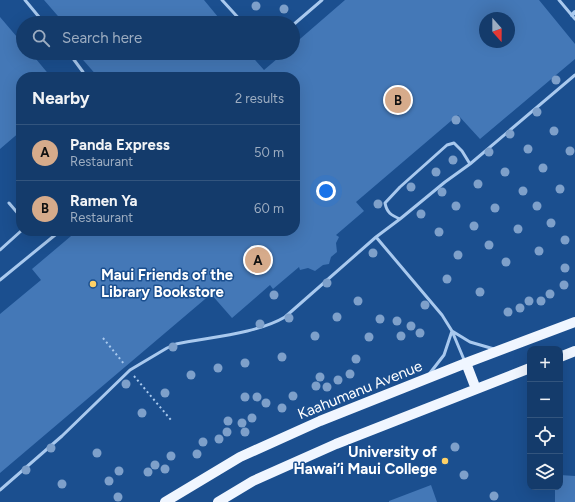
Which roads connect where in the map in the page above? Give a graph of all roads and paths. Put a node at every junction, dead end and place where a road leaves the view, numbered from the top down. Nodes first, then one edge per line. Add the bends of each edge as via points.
1 (26, 0) edge
2 (222, 0) edge
3 (322, 0) edge
4 (559, 0) edge
5 (574, 15) edge
6 (39, 16) edge
7 (237, 16) edge
8 (300, 19) edge
9 (74, 60) edge
10 (83, 72) edge
11 (575, 74) edge
12 (470, 164) junction
13 (9, 202) dead end
14 (16, 211) edge
15 (400, 219) junction
16 (16, 236) edge
17 (54, 236) edge
18 (376, 237) junction
19 (0, 250) edge
20 (0, 280) edge
21 (575, 322) edge
22 (452, 331) junction
23 (103, 338) dead end
24 (501, 350) junction
25 (575, 351) edge
26 (563, 356) edge
27 (466, 363) junction
28 (527, 369) edge
29 (130, 370) junction
30 (421, 381) junction
31 (476, 389) junction
32 (171, 420) dead end
33 (0, 490) edge
34 (164, 502) edge
35 (218, 502) edge

1 - 6 lane
2 - 7 lane
3 - 8 lane
4 - 5 lane
9 - 10 lane
11 - 12 lane
12 - 15 lane
12 - 15 lane via 454,143 447,145 385,202 386,209 391,215
13 - 14 lane
15 - 18 lane
16 - 19 lane
17 - 20 lane
18 - 22 lane via 442,315
18 - 29 lane via 285,317 257,329 176,344
21 - 24 main road, Kaahumanu Avenue
22 - 24 lane via 474,343
22 - 27 lane
22 - 30 lane via 444,355
23 - 29 path
24 - 27 main road, Kaahumanu Avenue
25 - 26 main road
27 - 30 main road, Kaahumanu Avenue
27 - 31 main road
28 - 31 main road
29 - 32 path
29 - 33 lane via 62,436
30 - 34 main road, Kaahumanu Avenue via 320,421 240,457
31 - 35 main road via 294,462

